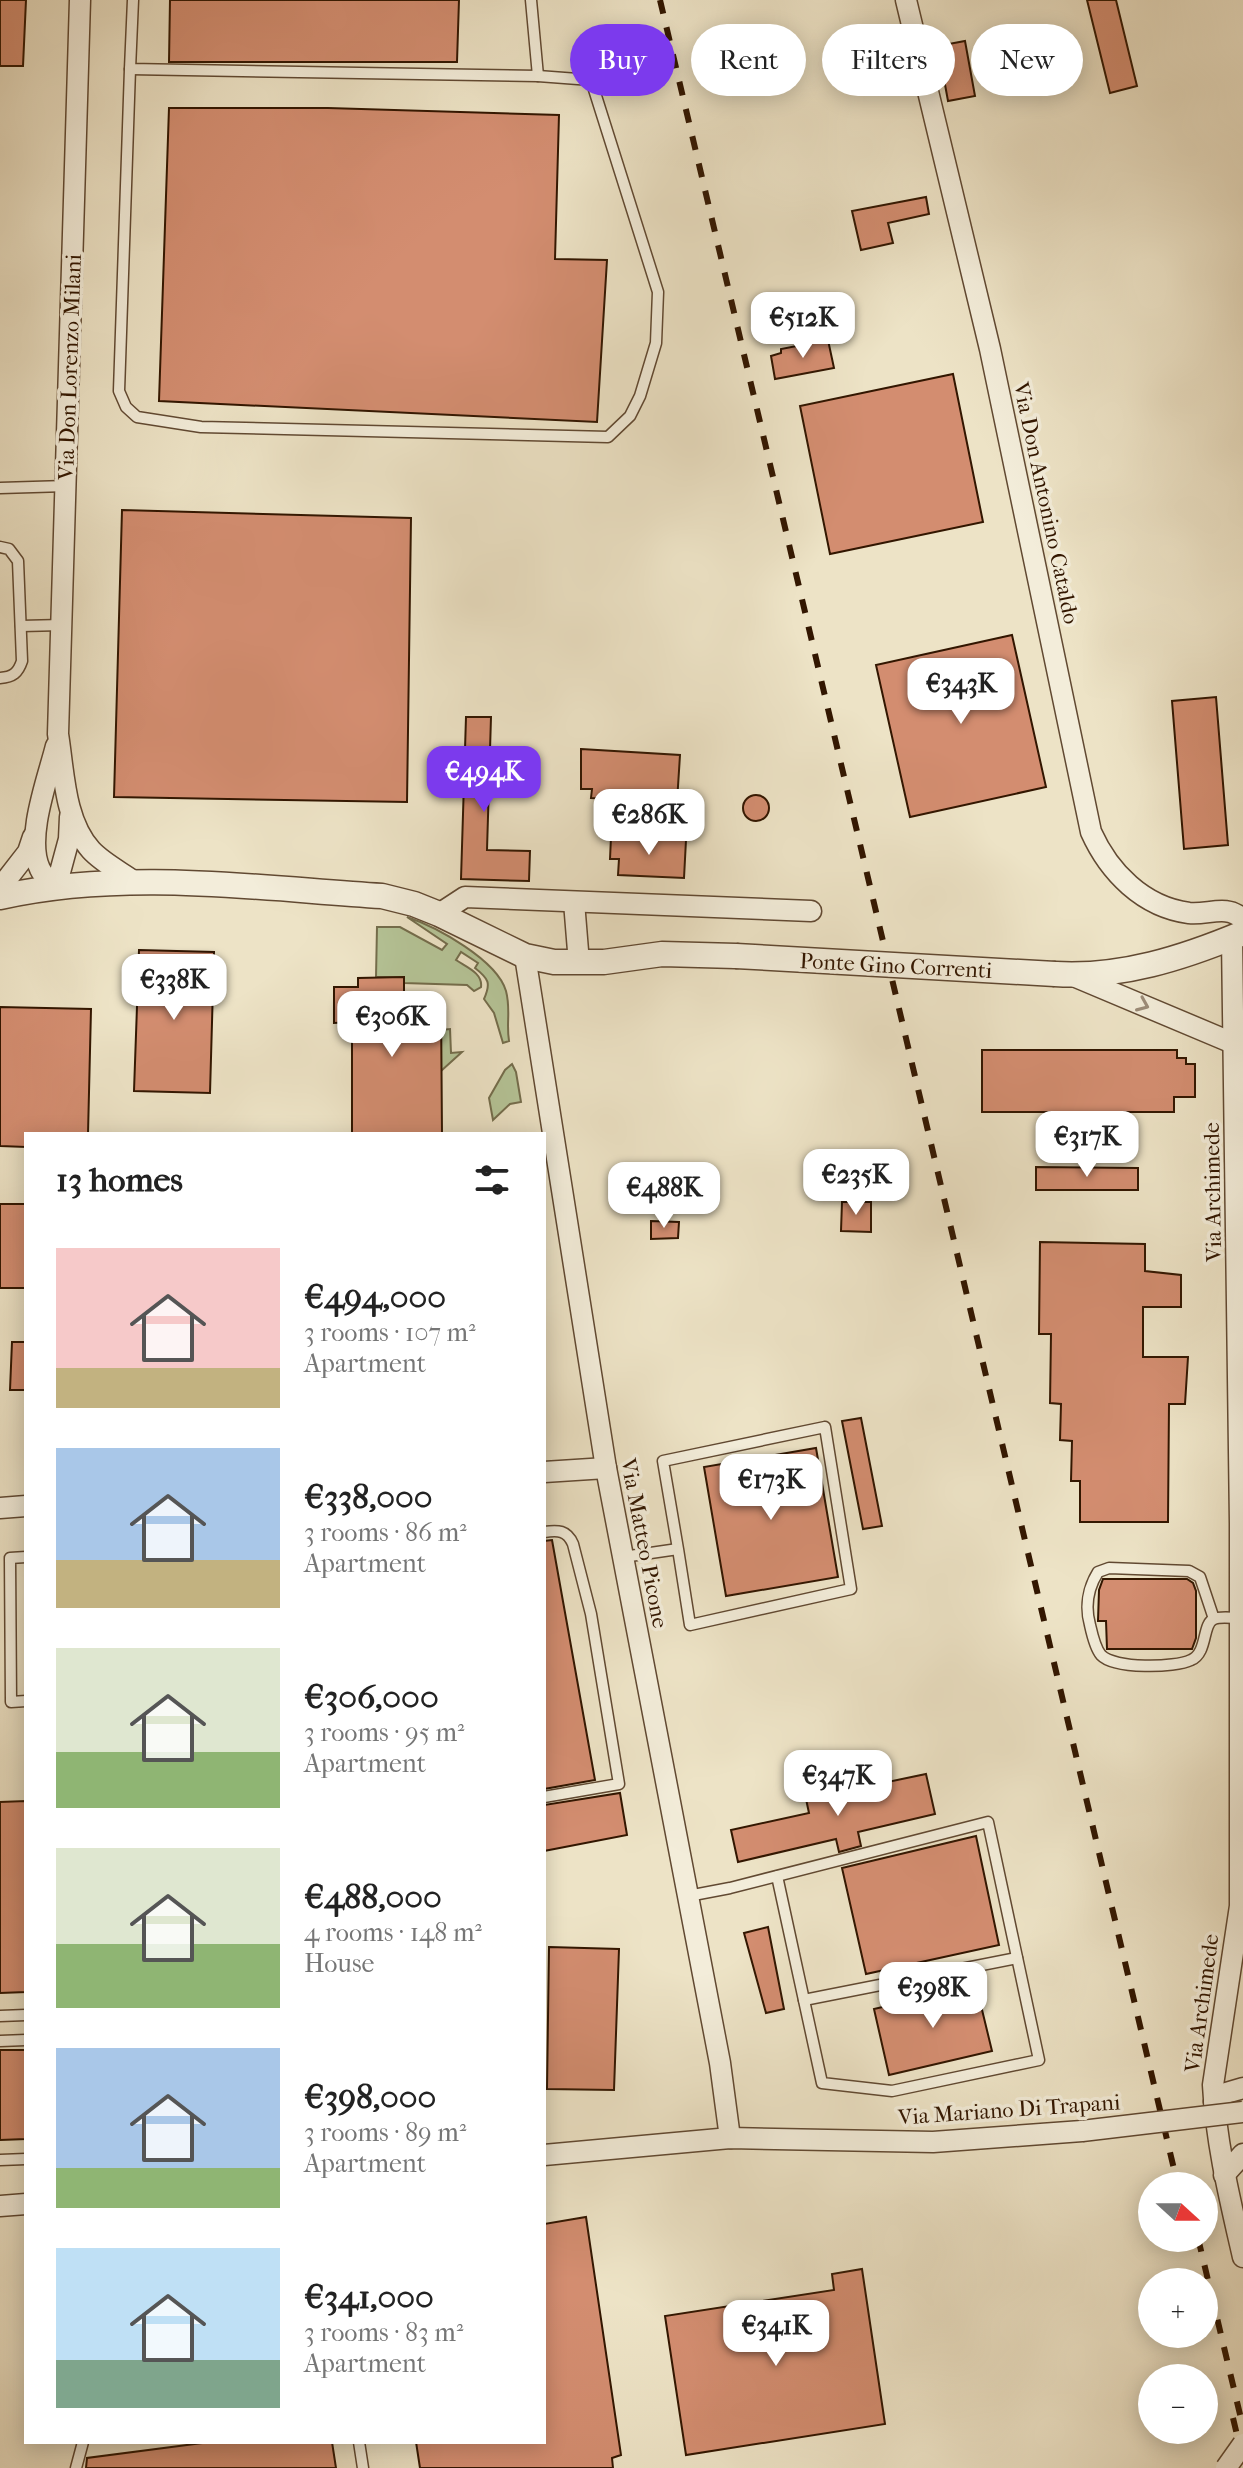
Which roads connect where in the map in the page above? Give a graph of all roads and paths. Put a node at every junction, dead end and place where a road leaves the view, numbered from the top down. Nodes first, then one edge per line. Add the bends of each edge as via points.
1 (80, 0) edge
2 (133, 0) edge
3 (531, 0) edge
4 (906, 0) edge
5 (130, 69) junction
6 (538, 76) junction
7 (66, 486) junction
8 (0, 488) edge
9 (0, 547) edge
10 (62, 625) junction
11 (21, 626) junction
12 (0, 678) edge
13 (58, 734) junction
14 (70, 810) junction
15 (36, 829) junction
16 (132, 880) junction
17 (56, 887) junction
18 (0, 888) edge
19 (0, 897) edge
20 (574, 902) junction
21 (811, 911) dead end
22 (439, 914) junction
23 (1239, 930) edge
24 (525, 956) junction
25 (579, 963) junction
26 (1063, 975) junction
27 (1235, 1044) junction
28 (606, 1468) junction
29 (546, 1472) edge
30 (24, 1506) edge
31 (0, 1508) edge
32 (1242, 1523) edge
33 (546, 1532) edge
34 (678, 1549) junction
35 (24, 1557) edge
36 (623, 1557) junction
37 (1239, 1618) junction
38 (1214, 1619) junction
39 (24, 1701) edge
40 (546, 1797) edge
41 (1242, 1804) edge
42 (777, 1876) junction
43 (688, 1896) junction
44 (1241, 1906) edge
45 (1243, 1946) edge
46 (1017, 1958) junction
47 (804, 2000) junction
48 (24, 2015) edge
49 (0, 2016) edge
50 (24, 2040) edge
51 (0, 2041) edge
52 (1243, 2088) edge
53 (1214, 2102) junction
54 (1243, 2112) edge
55 (730, 2138) junction
56 (1219, 2141) junction
57 (1243, 2152) edge
58 (546, 2155) edge
59 (24, 2159) edge
60 (0, 2160) edge
61 (1224, 2175) junction
62 (24, 2204) edge
63 (0, 2206) edge
64 (1243, 2257) edge
65 (82, 2444) edge
66 (359, 2444) edge
67 (1243, 2444) edge
68 (76, 2468) edge
69 (363, 2468) edge
70 (1226, 2468) edge

1 - 7 street, Via Don Lorenzo Milani
2 - 5 lane
3 - 6 lane
4 - 23 street, Via Don Antonino Cataldo via 990,349 1091,832 1102,855 1150,901 1190,913 1225,910
5 - 6 lane
5 - 6 lane via 119,391 137,417 201,427 608,437 630,416 640,396 656,343 658,292 591,80
7 - 8 lane
7 - 10 street, Via Don Lorenzo Milani
9 - 11 lane via 18,561
10 - 11 lane
10 - 13 street, Via Don Lorenzo Milani
11 - 12 lane via 18,671
13 - 14 street
13 - 15 street
14 - 16 street via 91,851
14 - 17 street via 69,839
15 - 17 street via 35,855
15 - 18 street via 28,852
16 - 17 street
16 - 22 street via 382,896
17 - 19 street
20 - 21 street
20 - 22 street via 465,897
20 - 25 street
22 - 24 street
23 - 26 street via 1175,960
23 - 27 street, Via Archimede
24 - 25 street
24 - 28 street, Via Matteo Picone
25 - 26 street, Ponte Gino Correnti, bridge via 662,954
26 -> 27 street
27 - 32 street, Via Archimede
28 - 29 street
28 - 36 street, Via Matteo Picone
30 - 31 street
32 - 37 street, Via Archimede
33 - 40 lane via 560,1530 573,1544 591,1614 619,1784
34 - 34 lane via 690,1625 851,1589 825,1427 663,1461
34 - 36 lane
35 - 39 lane via 10,1558 11,1702
36 - 43 street, Via Matteo Picone
37 - 38 lane
37 - 41 street, Via Archimede
38 - 38 lane via 1202,1650 1189,1662 1116,1662 1101,1655 1096,1644 1088,1604 1091,1583 1109,1568 1189,1571 1200,1577
41 - 44 street, Via Archimede
42 - 43 lane
42 - 46 lane via 988,1822
42 - 47 lane
43 - 55 street, Via Matteo Picone
44 - 45 street
44 - 53 street, Via Archimede
46 - 47 lane
46 - 47 lane via 1039,2060 892,2091 822,2083
48 - 49 lane
50 - 51 lane
52 - 53 street
53 - 56 street, Via Archimede
54 - 55 street, Via Mariano Di Trapani, bridge via 933,2142
55 - 58 street, Via Mariano Di Trapani
56 - 57 street
56 - 61 street, Via Archimede
57 - 61 street
59 - 60 lane
61 - 64 street, Via Archimede
62 - 63 street
65 - 68 lane
66 - 69 lane
67 - 70 street, bridge

